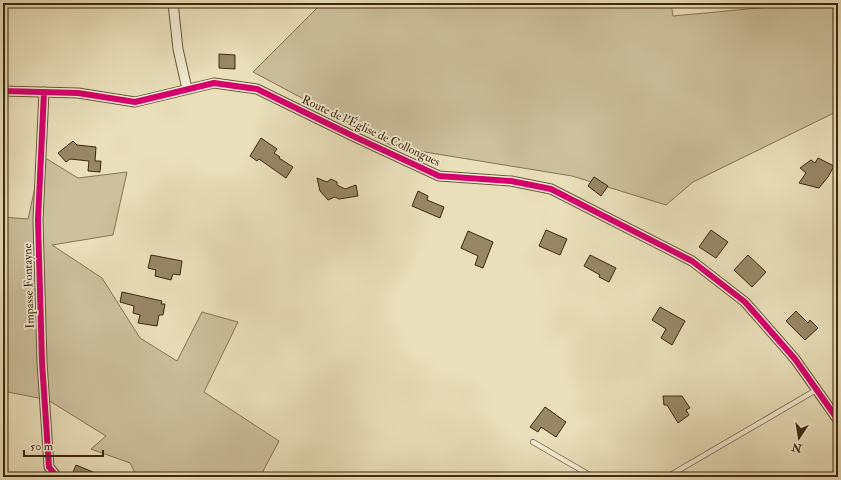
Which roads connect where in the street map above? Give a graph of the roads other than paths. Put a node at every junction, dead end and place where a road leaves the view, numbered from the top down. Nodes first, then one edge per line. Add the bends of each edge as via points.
1 (173, 3) edge
2 (187, 89) junction
3 (3, 91) edge
4 (44, 92) junction
5 (816, 390) junction
6 (838, 420) edge
7 (533, 442) dead end
8 (57, 477) edge
9 (593, 477) edge
10 (667, 477) edge

1 - 2 street via 178,49
2 - 4 street, Route de l’Église de Collongues via 135,102 78,93
2 - 5 street, Route de l’Église de Collongues via 214,83 257,89 439,176 511,181 551,189 692,262 745,302 794,359
3 - 4 street, Route de l’Église de Collongues
4 - 8 street, Impasse Fontayne via 38,220 42,354 48,467
5 - 6 street, Route de l’Église de Collongues
5 - 10 lane
7 - 9 lane

